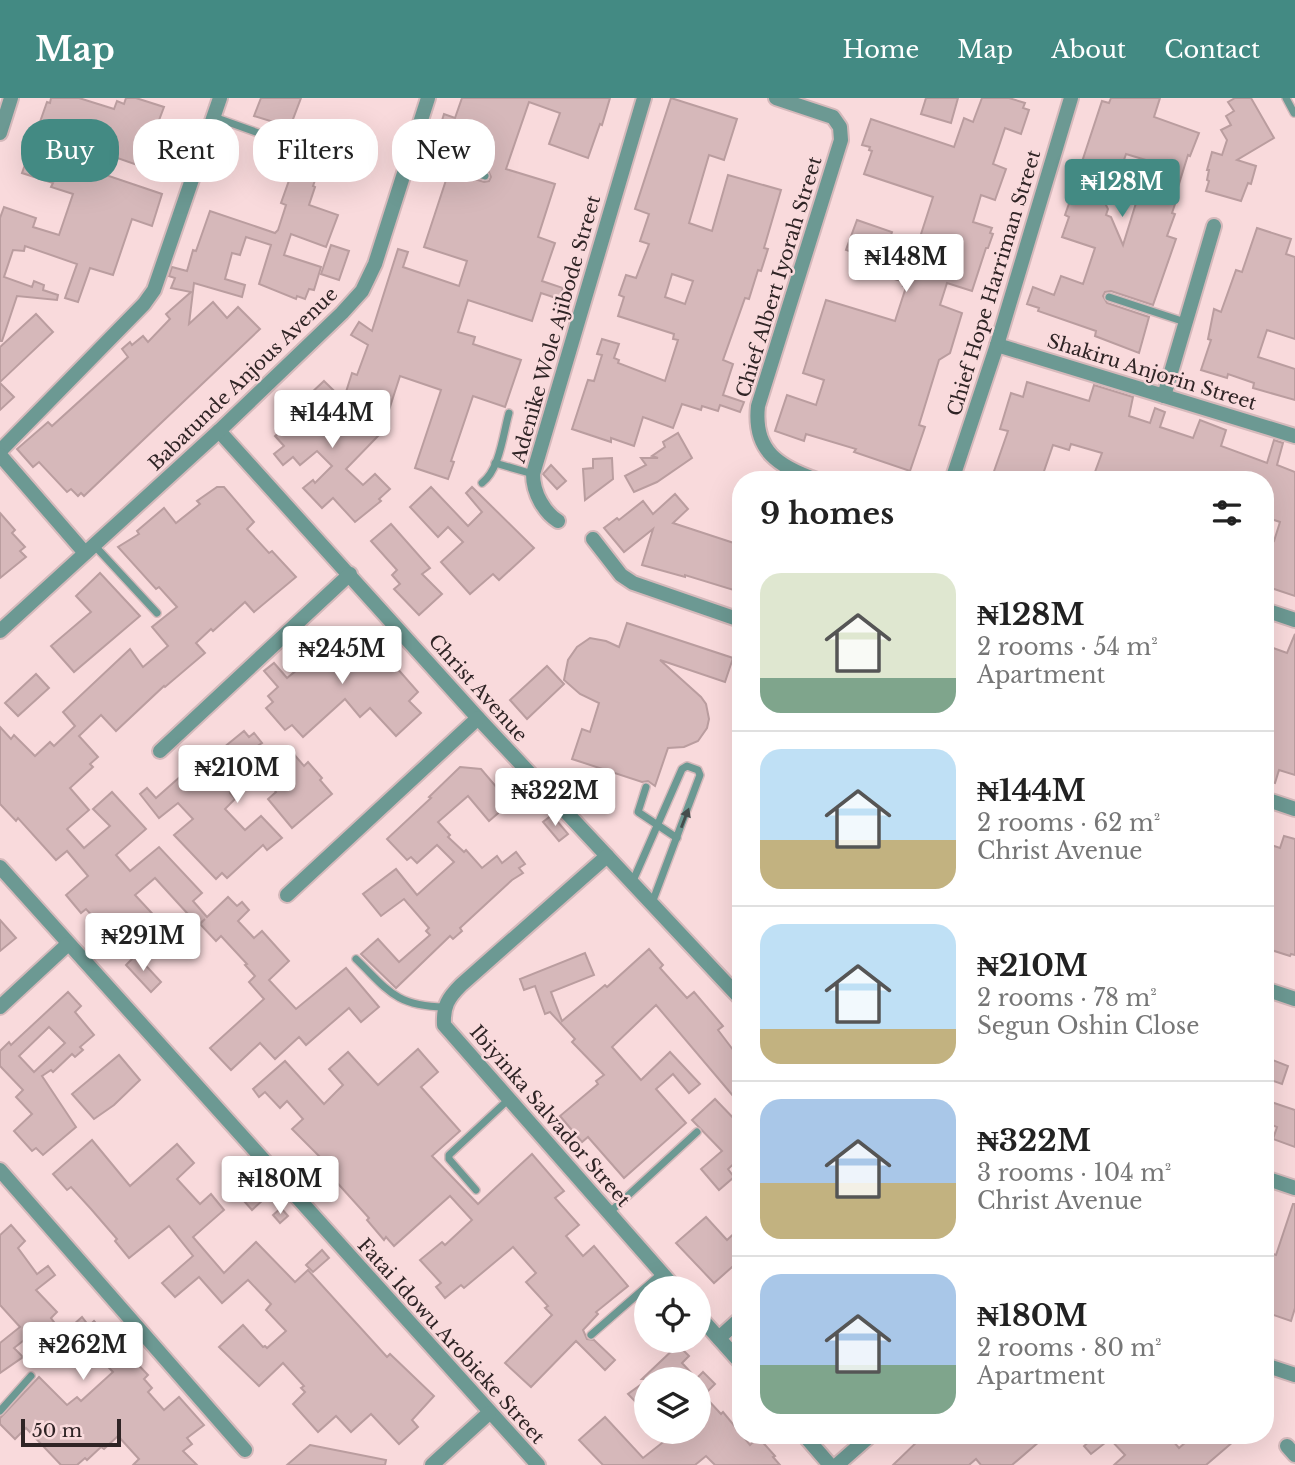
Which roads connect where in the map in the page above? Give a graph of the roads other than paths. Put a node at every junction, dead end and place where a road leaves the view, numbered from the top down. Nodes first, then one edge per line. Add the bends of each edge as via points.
1 (12, 98) edge
2 (219, 98) edge
3 (428, 98) edge
4 (644, 98) edge
5 (776, 98) edge
6 (1072, 98) edge
7 (1286, 98) edge
8 (1294, 113) edge
9 (214, 117) junction
10 (421, 119) edge
11 (253, 131) edge
12 (0, 133) edge
13 (401, 182) edge
14 (1214, 226) dead end
15 (1109, 297) dead end
16 (1186, 322) junction
17 (997, 345) junction
18 (1164, 396) junction
19 (509, 414) dead end
20 (219, 431) junction
21 (1295, 436) edge
22 (0, 453) edge
23 (495, 463) junction
24 (792, 471) edge
25 (955, 471) edge
26 (533, 474) junction
27 (482, 482) dead end
28 (558, 521) dead end
29 (593, 539) dead end
30 (89, 549) junction
31 (350, 574) junction
32 (157, 613) dead end
33 (1274, 613) edge
34 (732, 617) edge
35 (1295, 620) edge
36 (0, 631) edge
37 (478, 718) junction
38 (160, 751) dead end
39 (646, 786) dead end
40 (1274, 802) edge
41 (1295, 809) edge
42 (658, 825) junction
43 (677, 838) junction
44 (607, 856) junction
45 (0, 867) edge
46 (632, 883) junction
47 (287, 895) dead end
48 (651, 904) junction
49 (68, 944) junction
50 (356, 958) dead end
51 (732, 990) edge
52 (1274, 992) edge
53 (1295, 999) edge
54 (0, 1007) edge
55 (444, 1007) junction
56 (509, 1098) junction
57 (697, 1132) dead end
58 (0, 1170) edge
59 (1274, 1181) edge
60 (1295, 1188) edge
61 (476, 1191) dead end
62 (609, 1213) junction
63 (662, 1273) junction
64 (665, 1276) edge
65 (732, 1326) edge
66 (711, 1329) edge
67 (591, 1335) dead end
68 (719, 1338) junction
69 (732, 1353) edge
70 (1274, 1368) edge
71 (1295, 1375) edge
72 (31, 1376) dead end
73 (0, 1411) edge
74 (489, 1413) junction
75 (812, 1444) edge
76 (861, 1444) edge
77 (245, 1450) dead end
78 (432, 1465) edge
79 (538, 1465) edge
80 (830, 1465) edge
81 (837, 1465) edge

1 - 12 street
2 - 9 street
3 - 10 street, Babatunde Anjous Avenue
4 - 26 street, Adenike Wole Ajibode Street
5 - 24 street, Chief Albert Iyorah Street via 833,117 841,140 757,417 766,449
6 - 17 street, Chief Hope Harriman Street
7 - 8 lane
9 - 11 lane
9 - 22 street via 154,290
13 - 20 street, Babatunde Anjous Avenue via 362,290
14 - 16 street
15 - 16 lane
16 - 18 street
17 - 18 street, Shakiru Anjorin Street
17 - 25 street, Chief Hope Harriman Street
18 - 21 street, Shakiru Anjorin Street
19 - 23 lane
20 - 30 street, Babatunde Anjous Avenue
20 - 31 street, Christ Avenue
22 - 30 street
23 - 26 lane
23 - 27 lane
26 - 28 street, Adenike Wole Ajibode Street via 539,502
29 - 34 street via 633,583
30 - 32 lane
30 - 36 street, Babatunde Anjous Avenue
31 - 37 street, Christ Avenue
31 - 38 street
33 - 35 street
37 - 44 street, Christ Avenue
37 - 47 street
39 - 42 lane via 638,812
40 - 41 street
42 - 43 lane
43 -> 42 lane via 698,770 684,766
42 - 46 lane
43 - 48 lane
44 - 46 street, Christ Avenue
44 - 55 street via 461,985
45 - 49 street, Fatai Idowu Arobieke Street
46 - 48 street, Christ Avenue
48 - 51 street, Christ Avenue
49 - 54 street
49 - 74 street, Fatai Idowu Arobieke Street
50 - 55 lane via 396,998
52 - 53 street
55 - 56 street, Ibiyinka Salvador Street via 444,1025
56 - 61 lane via 449,1155
56 - 62 street, Ibiyinka Salvador Street
57 - 62 lane
58 - 77 street
59 - 60 street
62 - 63 street, Ibiyinka Salvador Street
63 - 64 street, Ibiyinka Salvador Street
63 - 67 lane
65 - 68 street
66 - 68 street
68 - 69 street
70 - 71 street
72 - 73 lane
74 - 78 street
74 - 79 street, Fatai Idowu Arobieke Street
75 - 80 street
76 - 81 street

